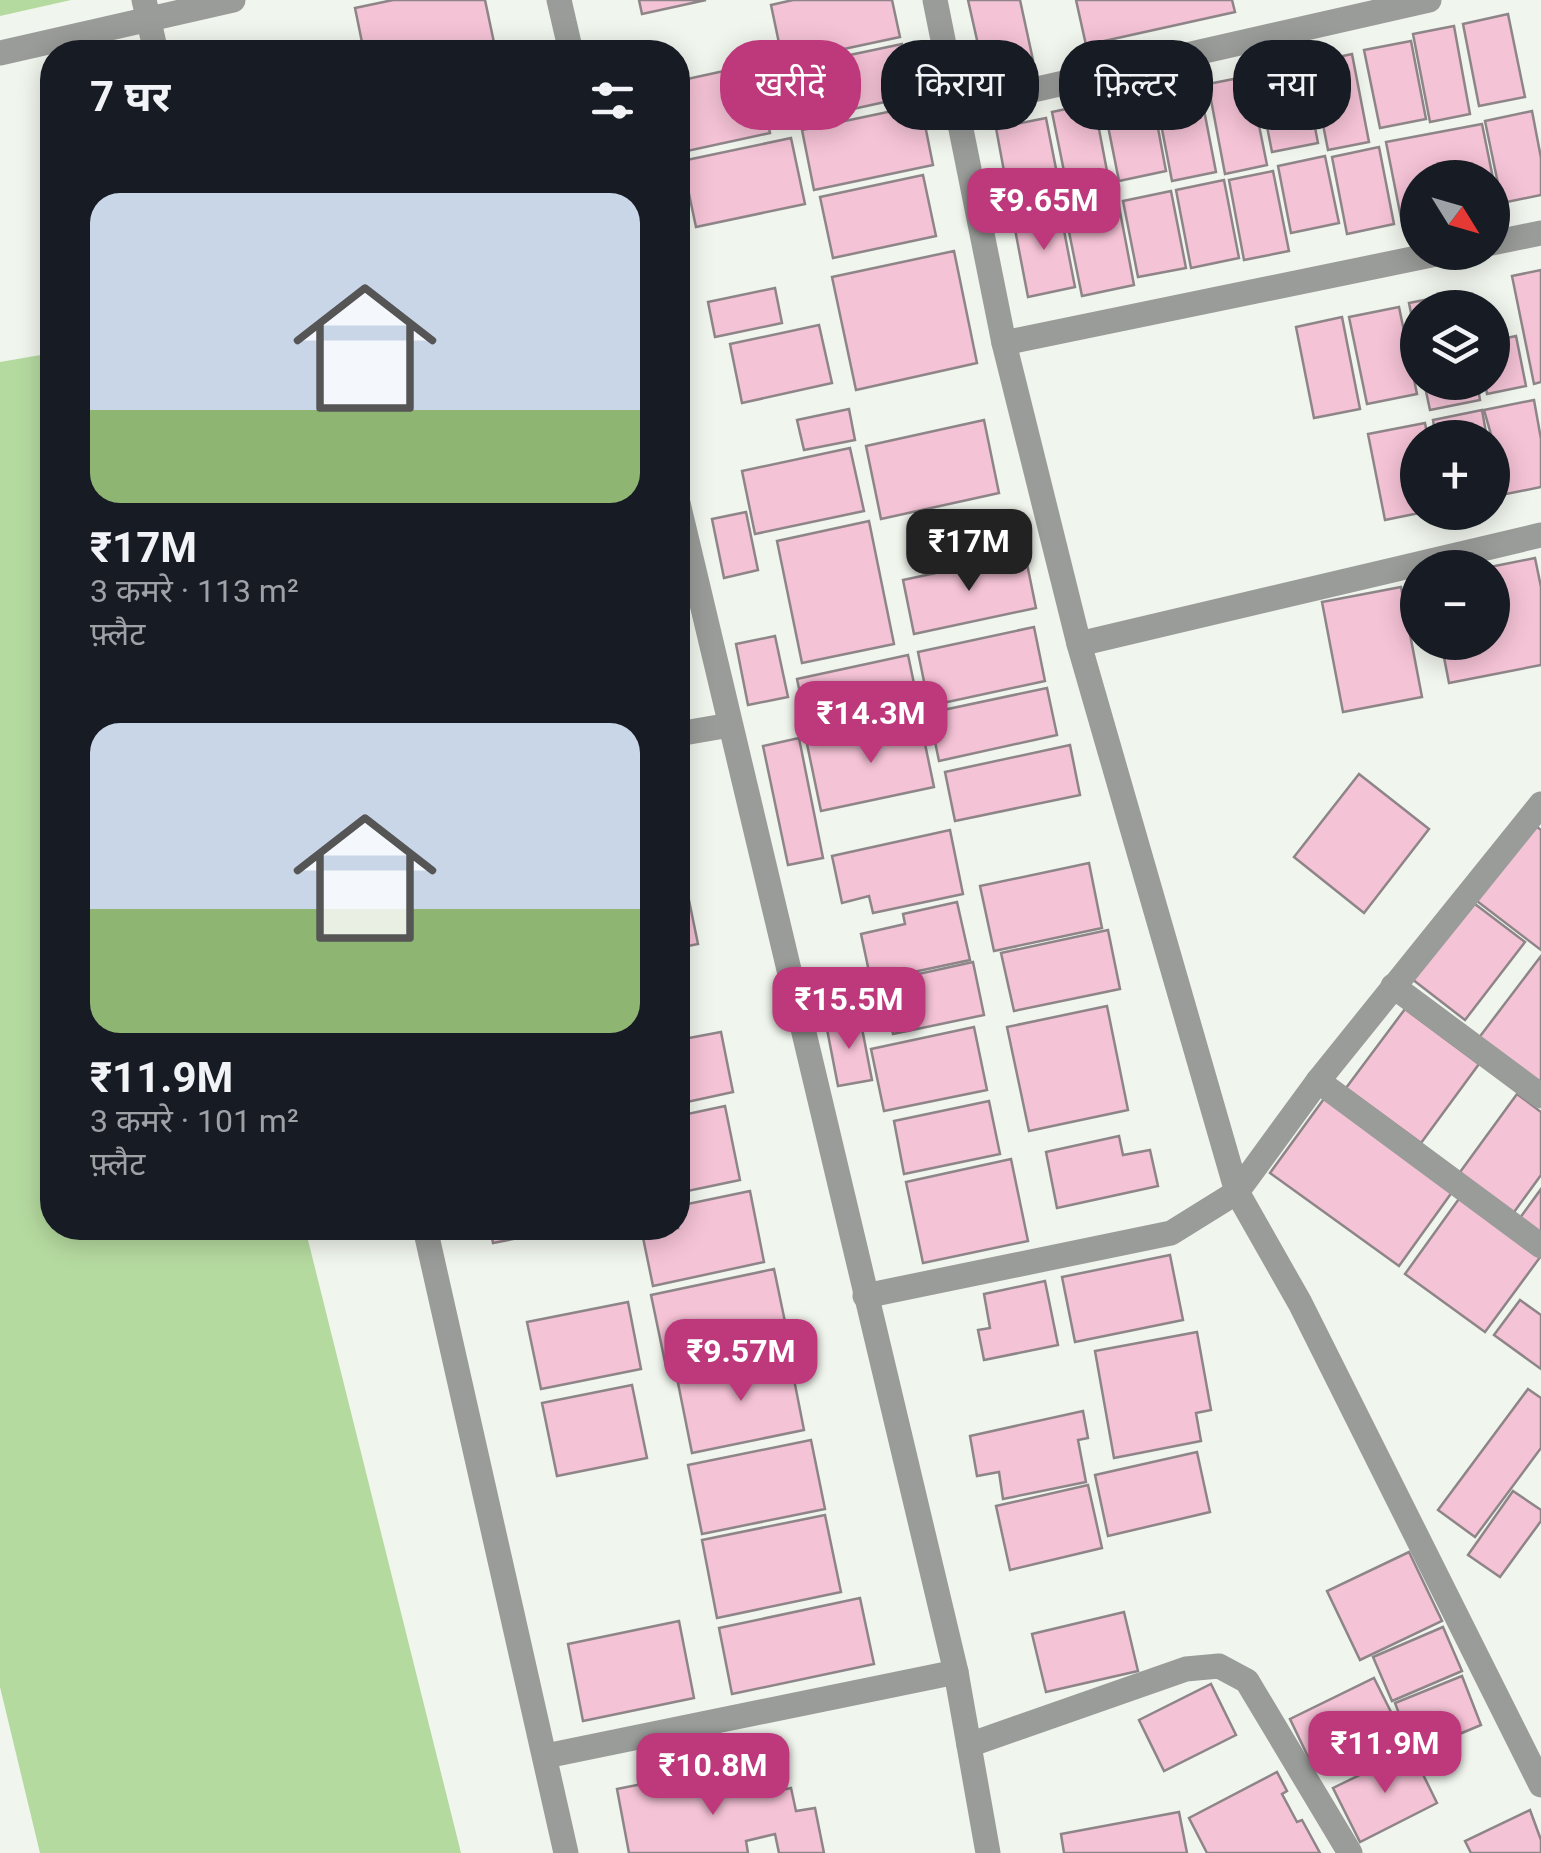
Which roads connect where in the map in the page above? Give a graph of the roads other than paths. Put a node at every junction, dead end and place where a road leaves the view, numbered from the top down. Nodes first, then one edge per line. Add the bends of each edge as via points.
1 (233, 0) edge
2 (559, 0) edge
3 (935, 0) edge
4 (1429, 0) edge
5 (146, 9) edge
6 (45, 40) edge
7 (153, 40) edge
8 (568, 40) edge
9 (944, 40) edge
10 (40, 42) edge
11 (0, 54) edge
12 (1039, 89) edge
13 (962, 130) edge
14 (1541, 233) edge
15 (1510, 239) edge
16 (1400, 261) edge
17 (1004, 343) junction
18 (1541, 535) edge
19 (690, 554) edge
20 (1079, 644) junction
21 (730, 725) junction
22 (690, 732) edge
23 (1541, 804) edge
24 (1393, 986) junction
25 (1318, 1081) junction
26 (1541, 1096) edge
27 (1237, 1192) junction
28 (428, 1240) edge
29 (1541, 1246) edge
30 (865, 1296) junction
31 (956, 1672) junction
32 (969, 1746) junction
33 (546, 1756) junction
34 (1541, 1785) edge
35 (566, 1853) edge
36 (988, 1853) edge
37 (1350, 1853) edge

1 - 5 street
2 - 8 street
3 - 9 street
4 - 12 street
5 - 6 street
5 - 7 street
10 - 11 street
13 - 17 street
14 - 15 street
16 - 17 street
17 - 20 street
18 - 20 street
19 - 21 street
20 - 27 street
21 - 22 street
21 - 30 street
23 - 24 street
24 - 25 street
24 - 26 street
25 - 27 street
25 - 29 street
27 - 30 street via 1171,1232
27 - 34 street via 1300,1303
28 - 33 street
30 - 31 street
31 - 32 street
31 - 33 street
32 - 36 street
32 - 37 street via 1186,1669 1219,1666 1248,1681
33 - 35 street

